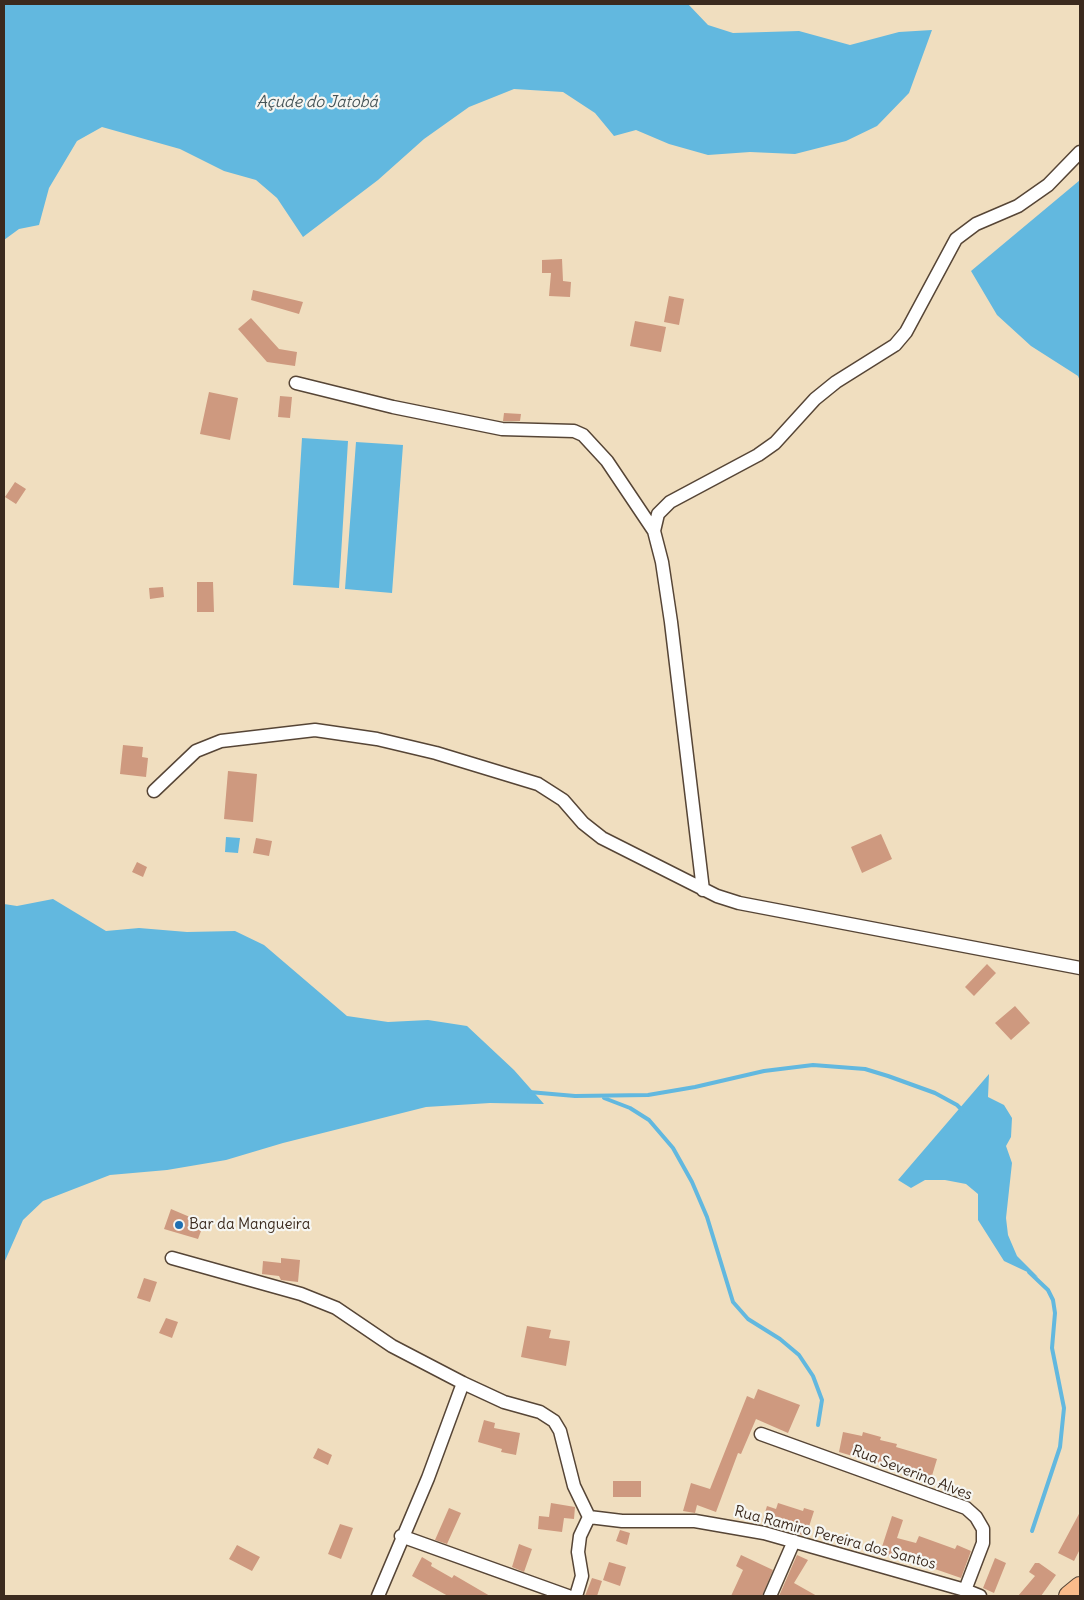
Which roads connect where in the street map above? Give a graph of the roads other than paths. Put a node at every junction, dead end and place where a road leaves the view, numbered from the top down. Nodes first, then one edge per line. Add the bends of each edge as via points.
1 (1080, 152) edge
2 (296, 383) dead end
3 (654, 531) junction
4 (154, 791) dead end
5 (703, 890) junction
6 (1080, 968) edge
7 (172, 1258) dead end
8 (463, 1383) junction
9 (761, 1434) dead end
10 (589, 1517) junction
11 (401, 1536) junction
12 (794, 1541) junction
13 (1080, 1587) edge
14 (965, 1590) junction
15 (378, 1596) edge
16 (568, 1596) edge
17 (576, 1596) edge
18 (770, 1596) edge
19 (980, 1596) edge
20 (1069, 1596) edge

1 - 3 street via 1048,185 1018,206 976,224 956,240 906,332 895,345 822,394 774,444 670,502 658,514
2 - 3 street via 502,429 574,431 607,460
3 - 5 street via 671,622
4 - 5 street via 196,751 209,745 315,730 339,732 436,753 538,784 563,800 583,823 602,838
5 - 6 street via 739,903
7 - 8 street via 301,1294 336,1308 392,1346
8 - 10 street via 504,1402 540,1412 554,1421 560,1431 574,1486
8 - 11 street via 428,1478
9 - 14 street, Rua Severino Alves via 966,1508 983,1529 983,1543
10 - 12 street, Rua Ramiro Pereira dos Santos via 622,1521 695,1521
10 - 17 street via 580,1536 578,1552 582,1576
11 - 15 street
11 - 16 street
12 - 14 street, Rua Ramiro Pereira dos Santos
12 - 18 street
13 - 20 main road
14 - 19 street, Rua Ramiro Pereira dos Santos

